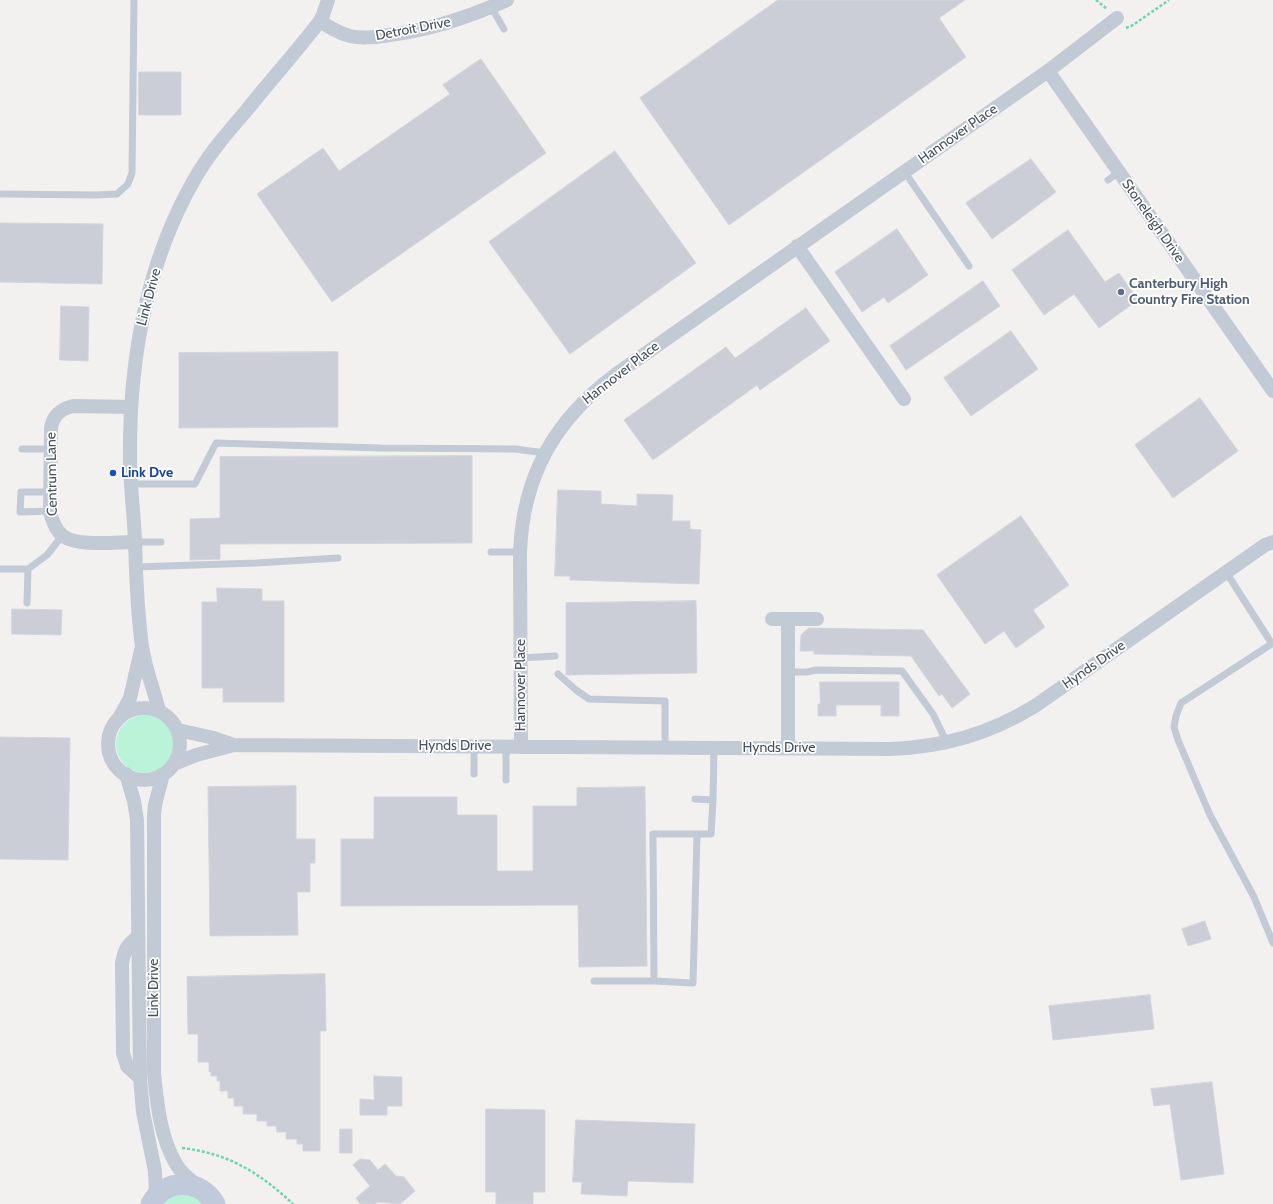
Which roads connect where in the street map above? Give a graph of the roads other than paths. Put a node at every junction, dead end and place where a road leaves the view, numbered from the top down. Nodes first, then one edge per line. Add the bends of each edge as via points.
1 (134, 0) edge
2 (328, 0) edge
3 (507, 0) edge
4 (491, 7) junction
5 (1117, 18) road end
6 (320, 21) junction
7 (504, 29) dead end
8 (1048, 71) junction
9 (904, 171) junction
10 (0, 194) edge
11 (797, 246) junction
12 (970, 266) dead end
13 (1273, 391) edge
14 (904, 399) dead end
15 (131, 407) junction
16 (22, 449) dead end
17 (51, 449) junction
18 (544, 453) junction
19 (130, 484) junction
20 (50, 492) junction
21 (50, 511) junction
22 (62, 536) junction
23 (1270, 541) edge
24 (135, 542) junction
25 (161, 542) dead end
26 (491, 552) dead end
27 (520, 552) junction
28 (338, 558) dead end
29 (135, 567) junction
30 (0, 569) edge
31 (28, 569) junction
32 (1226, 572) junction
33 (27, 603) dead end
34 (772, 619) dead end
35 (788, 619) junction
36 (817, 619) dead end
37 (1273, 644) edge
38 (142, 646) junction
39 (555, 656) dead end
40 (521, 658) junction
41 (788, 672) junction
42 (558, 674) dead end
43 (159, 711) junction
44 (118, 719) junction
45 (178, 730) junction
46 (947, 743) junction
47 (234, 744) junction
48 (474, 746) junction
49 (506, 746) junction
50 (521, 747) junction
51 (665, 747) junction
52 (714, 747) junction
53 (788, 748) junction
54 (174, 764) junction
55 (126, 774) junction
56 (163, 774) junction
57 (474, 774) dead end
58 (506, 780) dead end
59 (695, 799) dead end
60 (713, 800) junction
61 (697, 834) junction
62 (1273, 943) edge
63 (594, 980) dead end
64 (654, 981) junction
65 (213, 1198) edge
66 (154, 1200) edge

1 - 10 lane via 132,173 128,184 117,194
2 - 6 street, Link Drive
3 - 4 street, Detroit Drive
4 - 6 street, Detroit Drive via 435,26 369,38 342,34
4 - 7 lane
5 - 8 street, Hannover Place
6 - 15 street, Link Drive via 216,146 183,202 163,248 149,295 136,355
8 - 9 street, Hannover Place
8 - 13 street, Stoneleigh Drive via 1114,176
9 - 11 street, Hannover Place
9 - 12 lane
11 - 14 street
11 - 18 street, Hannover Place via 586,398 552,439
15 - 17 street, Centrum Lane via 82,406 59,411 52,422
15 - 19 street, Link Drive
16 - 17 lane
17 - 20 street, Centrum Lane
18 - 19 lane via 514,449 216,443 195,484
18 - 27 street, Hannover Place via 526,504
19 - 24 street, Link Drive
20 - 21 street, Centrum Lane
20 - 21 lane via 21,492 20,512
21 - 22 street, Centrum Lane via 54,524
22 - 24 street, Centrum Lane via 92,543
22 - 31 lane via 48,556
23 - 32 street, Hynds Drive
24 - 25 lane
24 - 29 street, Link Drive
26 - 27 lane
27 - 40 street, Hannover Place
28 - 29 lane
29 - 38 street, Link Drive
30 - 31 lane
31 - 33 lane
32 - 37 lane
32 - 46 street, Hynds Drive via 1018,717 997,727
34 - 35 street
35 - 36 street
35 - 41 street
37 - 62 lane via 1181,703 1174,727 1210,815 1254,897
38 - 43 street, Link Drive
38 - 44 street, Link Drive via 130,698
39 - 40 lane
40 - 50 street, Hannover Place
41 - 46 lane via 902,671 933,714
41 - 53 street
42 - 51 lane via 589,699 665,701
43 - 44 street via 140,708
43 - 45 street via 170,719
44 - 55 street via 110,736 109,749 113,761
45 - 47 street, Hynds Drive
45 - 54 street via 180,747
46 - 53 street, Hynds Drive via 890,749
47 - 48 street, Hynds Drive
47 - 54 street, Hynds Drive
48 - 49 street, Hynds Drive
48 - 57 lane
49 - 50 street, Hynds Drive
49 - 58 lane
50 - 51 street, Hynds Drive
51 - 52 street, Hynds Drive
52 - 53 street, Hynds Drive
52 - 60 lane
54 - 56 street
55 - 56 street via 142,780 153,779
55 - 66 street, Link Drive via 138,820 140,1078 143,1112 154,1170
56 - 65 street, Link Drive via 154,815 156,1095 164,1136 176,1165 185,1176
59 - 60 lane
60 - 61 lane via 711,834
61 - 64 lane via 693,983
61 - 64 lane via 653,834
63 - 64 lane
65 - 66 main road via 187,1184 177,1184 168,1187

